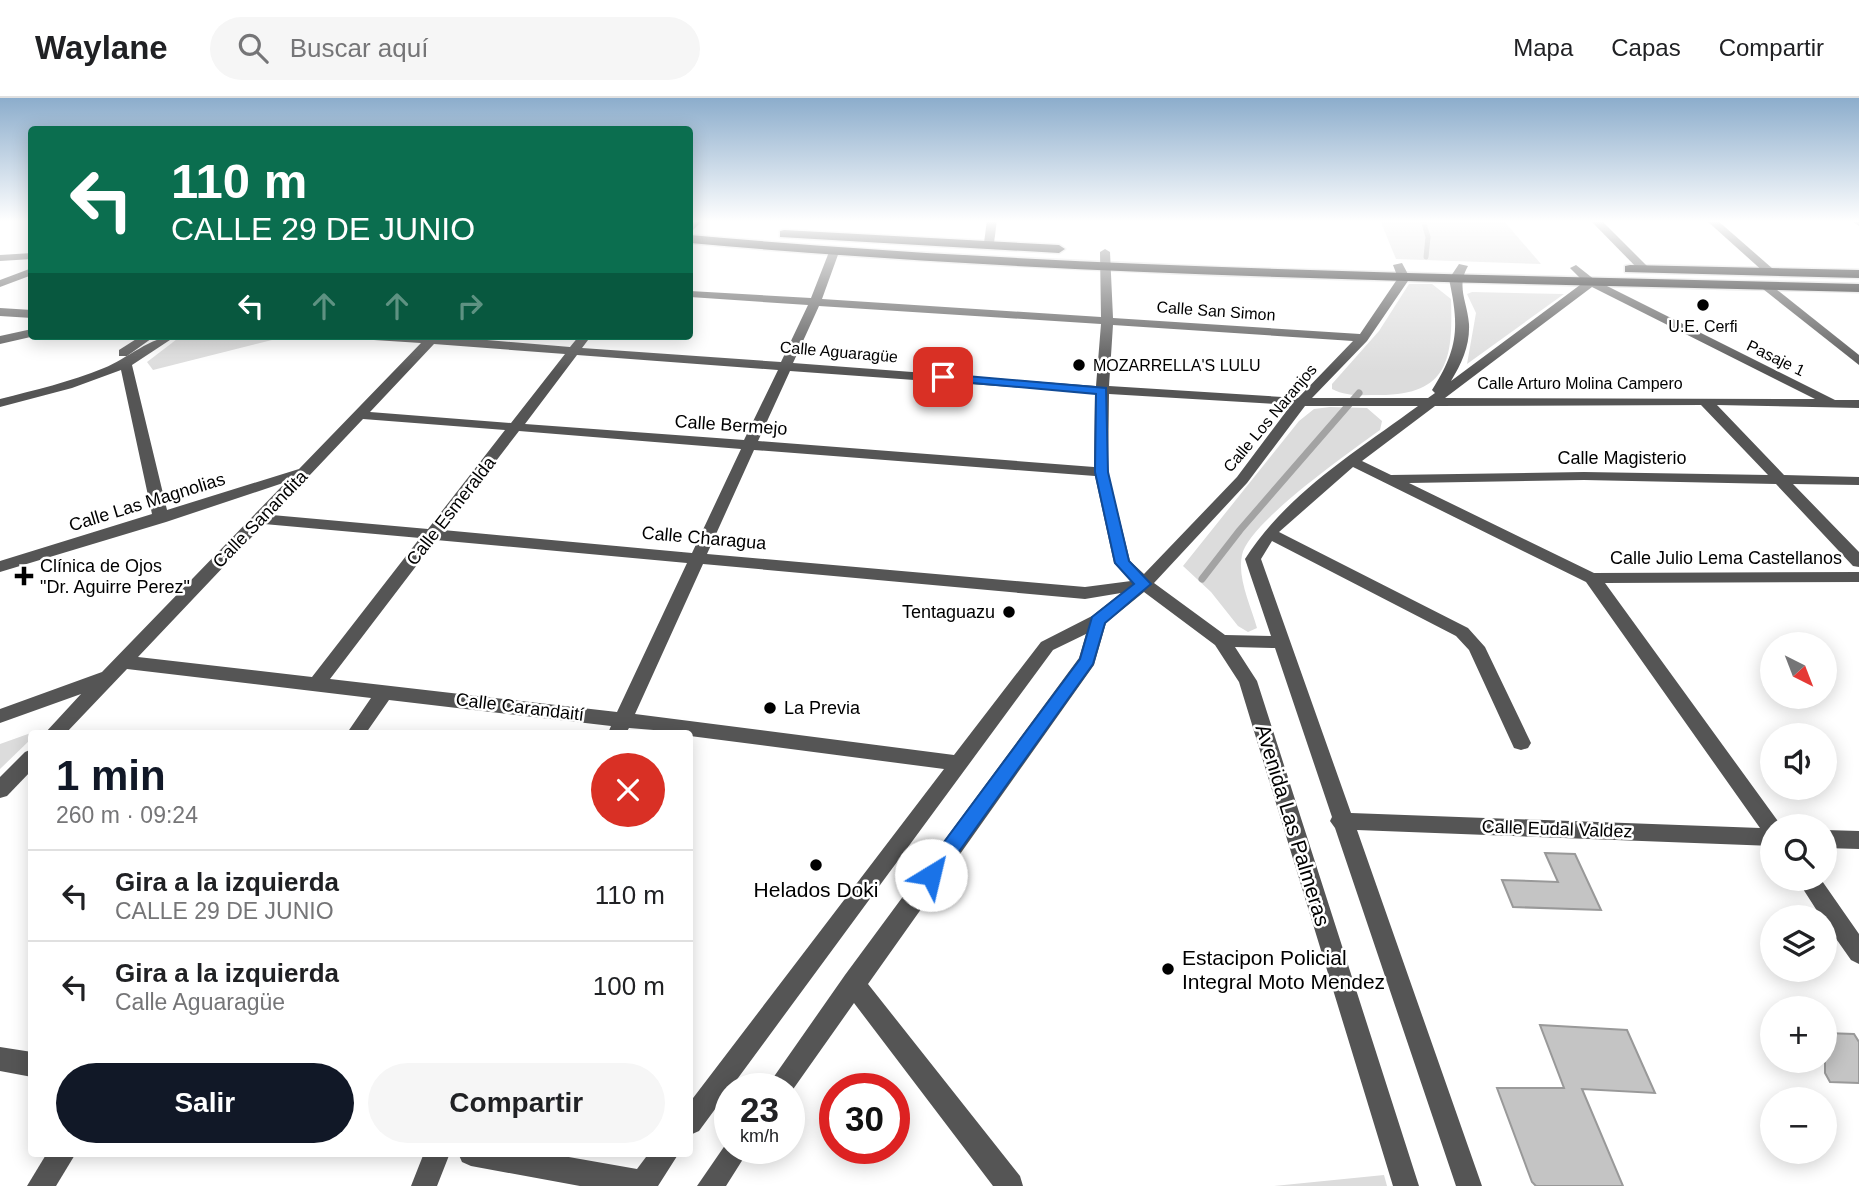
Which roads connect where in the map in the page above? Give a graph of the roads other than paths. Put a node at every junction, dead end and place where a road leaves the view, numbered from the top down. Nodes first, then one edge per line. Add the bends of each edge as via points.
1 (827, 271) edge
2 (1105, 271) edge
3 (1290, 271) edge
4 (1401, 271) edge
5 (1460, 271) edge
6 (1579, 271) edge
7 (1755, 271) edge
8 (1769, 271) joint
9 (28, 273) edge
10 (1859, 274) edge
11 (1404, 278) junction
12 (1455, 279) junction
13 (1591, 282) junction
14 (0, 284) edge
15 (1767, 286) junction
16 (1859, 288) edge
17 (693, 294) edge
18 (816, 300) junction
19 (0, 312) edge
20 (28, 314) edge
21 (1107, 319) junction
22 (28, 334) edge
23 (1363, 338) junction
24 (0, 340) edge
25 (143, 340) edge
26 (164, 340) edge
27 (431, 340) edge
28 (455, 340) edge
29 (582, 340) edge
30 (575, 351) junction
31 (1859, 361) edge
32 (127, 365) junction
33 (784, 365) junction
34 (1102, 390) junction
35 (0, 392) edge
36 (1433, 400) junction
37 (1365, 401) junction
38 (1705, 401) junction
39 (1301, 402) junction
40 (0, 403) edge
41 (1835, 404) junction
42 (1859, 404) edge
43 (359, 415) junction
44 (515, 428) junction
45 (1394, 431) junction
46 (748, 445) junction
47 (1354, 462) junction
48 (305, 472) junction
49 (1101, 472) junction
50 (1385, 479) junction
51 (1780, 479) junction
52 (1859, 481) edge
53 (161, 519) junction
54 (260, 519) junction
55 (1269, 533) junction
56 (433, 535) junction
57 (697, 556) junction
58 (1859, 562) edge
59 (0, 566) edge
60 (1859, 577) edge
61 (1592, 578) junction
62 (1144, 584) junction
63 (1098, 621) junction
64 (1221, 641) junction
65 (1279, 642) junction
66 (123, 662) junction
67 (109, 677) junction
68 (315, 686) junction
69 (385, 691) junction
70 (0, 716) edge
71 (620, 727) edge
72 (58, 730) edge
73 (358, 730) edge
74 (647, 730) edge
75 (693, 735) edge
76 (1521, 743) dead end
77 (28, 761) edge
78 (958, 764) junction
79 (0, 790) edge
80 (1762, 814) edge
81 (1340, 821) junction
82 (1760, 837) edge
83 (1837, 839) edge
84 (1859, 840) edge
85 (1816, 891) edge
86 (1859, 953) edge
87 (853, 983) junction
88 (0, 1059) edge
89 (28, 1064) edge
90 (790, 1073) edge
91 (693, 1118) edge
92 (60, 1157) edge
93 (435, 1157) edge
94 (492, 1157) edge
95 (663, 1157) edge
96 (726, 1164) edge
97 (642, 1185) edge
98 (40, 1186) edge
99 (424, 1186) edge
100 (710, 1186) edge
101 (1010, 1186) edge
102 (1406, 1186) edge
103 (1469, 1186) edge

1 - 18 street
2 - 21 street, Avenida Las Palmeras
3 - 11 highway
4 - 11 street
5 - 12 street
6 - 13 street, Pasaje 1
7 - 8 highway
8 - 10 highway
9 - 14 street
11 - 12 highway
11 - 23 street, Calle Los Naranjos
12 - 13 highway
12 - 36 street via 1465,323 1457,364
13 - 15 highway
13 - 36 street
13 - 41 street, Pasaje 1
15 - 16 highway
15 - 31 street
17 - 18 street, Calle San Simon
18 - 21 street, Calle San Simon
18 - 33 street
19 - 20 street
21 - 23 street, Calle San Simon
21 - 34 street, Avenida Las Palmeras
22 - 24 street
23 - 39 street, Calle Los Naranjos
25 - 35 street via 97,365
26 - 32 street
27 - 43 street, Calle Sanandita
28 - 30 street, Calle Aguaragüe
29 - 30 street, Calle Esmeralda
30 - 33 street, Calle Aguaragüe
30 - 44 street, Calle Esmeralda
32 - 40 street
32 - 53 street
33 - 34 street, Calle Aguaragüe
33 - 46 street
34 - 39 street, Calle Aguaragüe
34 - 49 street, Avenida Las Palmeras
36 - 37 street, Calle Arturo Molina Campero
36 - 38 street, Calle Arturo Molina Campero
36 - 45 street
37 - 39 street, Calle Arturo Molina Campero
37 - 45 street via 1383,408
38 - 41 street, Calle Arturo Molina Campero
38 - 51 street
39 - 62 street, Calle Los Naranjos via 1242,480
41 - 42 street, Calle Arturo Molina Campero
43 - 44 street, Calle Bermejo
43 - 48 street, Calle Sanandita
44 - 46 street, Calle Bermejo
44 - 56 street, Calle Esmeralda
45 - 47 street
46 - 49 street, Calle Bermejo
46 - 57 street
47 - 50 street
47 - 55 street
48 - 53 street, Calle Las Magnolias
48 - 54 street, Calle Sanandita
49 - 62 street, Avenida Las Palmeras via 1122,563
50 - 51 street, Calle Magisterio
50 - 61 street
51 - 52 street, Calle Magisterio
51 - 58 street
53 - 59 street, Calle Las Magnolias
54 - 56 street, Calle Charagua
54 - 66 street, Calle Sanandita
55 - 65 street via 1252,559
55 - 76 street via 1462,632 1476,647
56 - 57 street, Calle Charagua
56 - 68 street, Calle Esmeralda
57 - 62 street, Calle Charagua via 1085,593
57 - 71 street
60 - 61 street, Calle Julio Lema Castellanos
61 - 80 street
62 - 63 street, Calle Los Naranjos
62 - 64 street, Avenida Las Palmeras
63 - 78 street, Calle Los Naranjos via 1047,646
63 - 87 street via 1088,660
64 - 65 street
64 - 102 street, Avenida Las Palmeras via 1248,681
65 - 81 street
66 - 67 street, Calle Sanandita
66 - 68 street, Calle Carandaití
67 - 70 street
67 - 72 street, Calle Sanandita
68 - 69 street, Calle Carandaití
69 - 71 street, Calle Carandaití
69 - 73 street
71 - 74 street, Calle Carandaití
75 - 78 street, Calle Carandaití
77 - 79 street
78 - 91 street, Calle Los Naranjos
81 - 82 street, Calle Eudal Valdez
81 - 103 street
83 - 84 street
85 - 86 street
87 - 90 street
87 - 101 street
88 - 89 street
92 - 98 street
93 - 99 street
94 - 97 street
95 - 97 street
96 - 100 street

